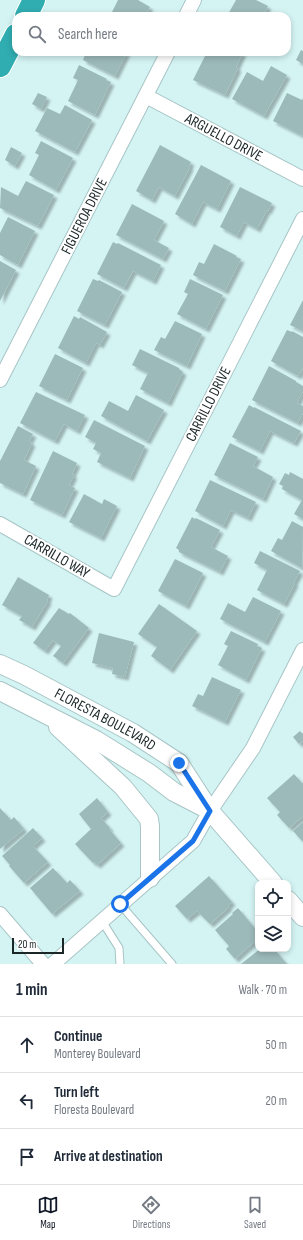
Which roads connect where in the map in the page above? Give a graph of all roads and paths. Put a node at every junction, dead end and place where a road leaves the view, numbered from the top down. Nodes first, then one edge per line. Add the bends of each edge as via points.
1 (34, 0) edge
2 (194, 0) edge
3 (28, 12) edge
4 (188, 12) edge
5 (12, 43) edge
6 (166, 56) edge
7 (0, 66) edge
8 (146, 96) junction
9 (303, 179) edge
10 (303, 219) edge
11 (0, 380) edge
12 (0, 524) edge
13 (114, 589) joint
14 (303, 650) edge
15 (0, 664) edge
16 (0, 691) edge
17 (41, 712) junction
18 (210, 811) junction
19 (150, 878) junction
20 (270, 880) edge
21 (291, 903) edge
22 (120, 904) junction
23 (0, 914) edge
24 (303, 917) edge
25 (102, 921) junction
26 (43, 964) edge
27 (53, 964) edge
28 (120, 964) edge
29 (172, 964) edge

1 - 3 highway
2 - 4 street
5 - 7 highway
6 - 8 street, FIGUEROA DRIVE
8 - 9 street, ARGUELLO DRIVE
8 - 11 street, FIGUEROA DRIVE
10 - 13 street, CARRILLO DRIVE
12 - 13 street, CARRILLO WAY
14 - 18 street via 253,748
15 - 18 street, FLORESTA BOULEVARD via 132,733 179,763
16 - 17 street, FLORESTA BOULEVARD
17 - 18 street, FLORESTA BOULEVARD via 96,740 174,792
17 - 19 street via 123,787 149,819
18 - 19 street via 193,841
18 - 20 street, FLORESTA BOULEVARD
19 - 22 street
21 - 24 street
22 - 25 street
22 - 29 lane
23 - 26 street
25 - 27 street
25 - 28 lane via 119,948

